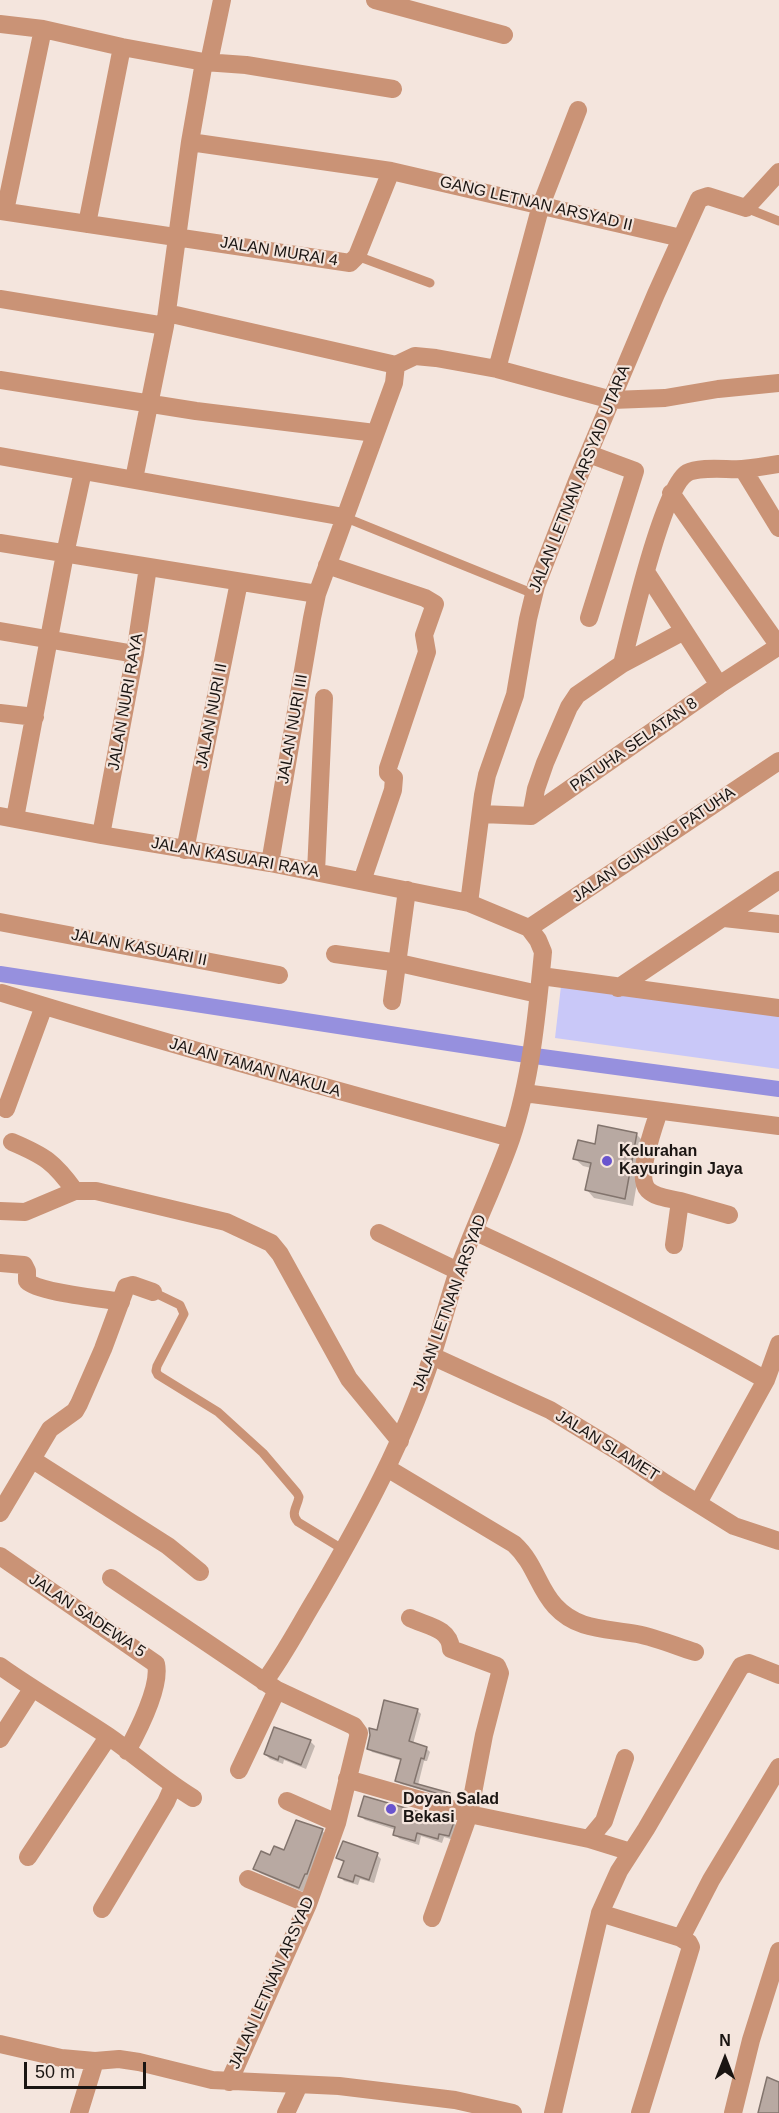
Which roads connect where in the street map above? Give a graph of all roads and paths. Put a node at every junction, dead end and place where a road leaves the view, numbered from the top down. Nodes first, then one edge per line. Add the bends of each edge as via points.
1 (222, 0) edge
2 (375, 0) edge
3 (0, 24) edge
4 (43, 29) junction
5 (504, 35) dead end
6 (122, 47) junction
7 (207, 62) junction
8 (393, 89) dead end
9 (578, 110) dead end
10 (190, 142) junction
11 (391, 171) junction
12 (779, 172) edge
13 (541, 205) junction
14 (747, 208) junction
15 (2, 211) edge
16 (779, 220) edge
17 (87, 224) junction
18 (179, 236) junction
19 (681, 237) junction
20 (357, 256) junction
21 (430, 283) dead end
22 (0, 299) edge
23 (166, 320) junction
24 (396, 365) junction
25 (497, 369) junction
26 (0, 380) edge
27 (779, 383) edge
28 (612, 400) junction
29 (148, 404) junction
30 (375, 433) junction
31 (589, 454) junction
32 (0, 456) edge
33 (779, 464) edge
34 (743, 469) junction
35 (83, 471) junction
36 (134, 479) junction
37 (671, 493) junction
38 (344, 517) junction
39 (779, 528) edge
40 (0, 543) edge
41 (65, 554) junction
42 (327, 565) junction
43 (148, 567) junction
44 (646, 572) junction
45 (238, 582) junction
46 (317, 594) junction
47 (534, 594) junction
48 (589, 618) dead end
49 (0, 631) edge
50 (684, 631) junction
51 (50, 640) junction
52 (779, 646) edge
53 (135, 654) junction
54 (622, 664) junction
55 (718, 685) junction
56 (324, 698) dead end
57 (0, 713) edge
58 (35, 717) junction
59 (779, 761) edge
60 (481, 814) junction
61 (531, 816) junction
62 (8, 817) edge
63 (101, 835) junction
64 (185, 850) junction
65 (270, 863) junction
66 (316, 872) junction
67 (779, 880) edge
68 (362, 881) junction
69 (407, 890) junction
70 (469, 903) junction
71 (724, 918) junction
72 (0, 922) edge
73 (779, 924) edge
74 (529, 928) junction
75 (335, 954) dead end
76 (399, 963) junction
77 (279, 975) dead end
78 (539, 986) junction
79 (618, 988) junction
80 (1, 992) edge
81 (392, 1001) dead end
82 (44, 1006) junction
83 (779, 1008) edge
84 (525, 1085) junction
85 (6, 1109) dead end
86 (658, 1111) junction
87 (779, 1126) edge
88 (511, 1138) junction
89 (12, 1142) dead end
90 (75, 1191) junction
91 (680, 1201) junction
92 (0, 1211) edge
93 (729, 1215) dead end
94 (474, 1232) junction
95 (379, 1233) dead end
96 (674, 1245) dead end
97 (0, 1263) edge
98 (458, 1271) junction
99 (153, 1292) joint
100 (120, 1302) junction
101 (779, 1344) edge
102 (432, 1356) junction
103 (766, 1380) junction
104 (400, 1441) junction
105 (33, 1460) junction
106 (387, 1468) junction
107 (698, 1503) junction
108 (0, 1513) edge
109 (779, 1540) edge
110 (344, 1550) junction
111 (0, 1556) edge
112 (200, 1572) dead end
113 (111, 1578) dead end
114 (410, 1618) dead end
115 (695, 1652) dead end
116 (0, 1666) edge
117 (779, 1675) edge
118 (271, 1686) junction
119 (32, 1689) junction
120 (108, 1737) junction
121 (0, 1739) edge
122 (127, 1751) junction
123 (625, 1758) dead end
124 (779, 1767) edge
125 (238, 1770) dead end
126 (347, 1779) junction
127 (173, 1786) junction
128 (193, 1798) dead end
129 (288, 1801) dead end
130 (469, 1814) junction
131 (337, 1823) junction
132 (589, 1839) junction
133 (624, 1850) junction
134 (28, 1857) dead end
135 (248, 1879) dead end
136 (308, 1904) junction
137 (102, 1909) dead end
138 (600, 1913) junction
139 (432, 1918) dead end
140 (681, 1938) junction
141 (779, 1951) edge
142 (0, 2044) edge
143 (95, 2061) junction
144 (229, 2082) junction
145 (299, 2085) junction
146 (487, 2109) edge
147 (79, 2113) edge
148 (286, 2113) edge
149 (513, 2113) edge
150 (553, 2113) edge
151 (640, 2113) edge
152 (733, 2113) edge

1 - 7 street
2 - 5 street
3 - 4 street
4 - 6 street
4 - 15 street
6 - 7 street
6 - 17 street
7 - 8 street
7 - 10 street
9 - 13 street
10 - 11 street, GANG LETNAN ARSYAD II
10 - 18 street
11 - 13 street, GANG LETNAN ARSYAD II
11 - 20 street, JALAN MURAI 4
12 - 14 street
13 - 19 street, GANG LETNAN ARSYAD II
13 - 25 street
14 - 16 lane
14 - 19 street, JALAN LETNAN ARSYAD UTARA via 703,196
15 - 17 street
17 - 18 street
18 - 20 street, JALAN MURAI 4 via 350,263
18 - 23 street
19 - 28 street, JALAN LETNAN ARSYAD UTARA
20 - 21 lane
22 - 23 street
23 - 24 street
23 - 29 street
24 - 25 street via 416,356
24 - 30 street, JALAN NURI III via 396,377
25 - 28 street
26 - 29 street
27 - 28 street via 718,388 665,398
28 - 31 street, JALAN LETNAN ARSYAD UTARA
29 - 30 street
29 - 36 street
30 - 38 street, JALAN NURI III
31 - 47 street, JALAN LETNAN ARSYAD UTARA
31 - 48 street via 635,471
32 - 35 street
33 - 34 street
34 - 37 street via 690,472
34 - 39 street
35 - 36 street
35 - 41 street
36 - 38 street
37 - 44 street
37 - 52 street
38 - 42 street, JALAN NURI III
38 - 47 lane
40 - 41 street
41 - 43 street
41 - 51 street
42 - 46 street, JALAN NURI III
42 - 68 street via 435,604 424,635 426,652 388,768 394,778 393,790
43 - 45 street
43 - 53 street, JALAN NURI RAYA
44 - 50 street
44 - 54 street
45 - 46 street
45 - 64 street, JALAN NURI II
46 - 65 street, JALAN NURI III
47 - 60 street, JALAN LETNAN ARSYAD UTARA via 515,695 487,776
49 - 51 street
50 - 54 street
50 - 55 street
51 - 53 street
51 - 58 street
52 - 55 street, PATUHA SELATAN 8
53 - 63 street, JALAN NURI RAYA
54 - 61 street via 577,695 569,707 544,763
55 - 61 street, PATUHA SELATAN 8
56 - 66 street
57 - 58 street
58 - 62 street
59 - 74 street, JALAN GUNUNG PATUHA
60 - 61 street
60 - 70 street, JALAN LETNAN ARSYAD UTARA
62 - 63 street, JALAN KASUARI RAYA
63 - 64 street, JALAN KASUARI RAYA
64 - 65 street, JALAN KASUARI RAYA
65 - 66 street, JALAN KASUARI RAYA
66 - 68 street, JALAN KASUARI RAYA
67 - 71 street
68 - 69 street, JALAN KASUARI RAYA
69 - 70 street, JALAN KASUARI RAYA
69 - 76 street
70 - 74 street
71 - 73 street
71 - 79 street
72 - 77 street, JALAN KASUARI II
74 - 78 street, JALAN LETNAN ARSYAD via 543,952
75 - 76 street
76 - 78 street
76 - 81 street
78 - 79 street
78 - 84 street, JALAN LETNAN ARSYAD
79 - 83 street
80 - 82 street, JALAN TAMAN NAKULA
82 - 85 street
82 - 88 street, JALAN TAMAN NAKULA via 258,1070
84 - 86 street
84 - 88 street, JALAN LETNAN ARSYAD
86 - 87 street
86 - 91 street via 643,1180 654,1194
88 - 94 street, JALAN LETNAN ARSYAD
89 - 90 street via 52,1162
90 - 92 street via 25,1212
90 - 104 street via 96,1191 226,1222 271,1243 349,1379
91 - 93 street
91 - 96 street
94 - 98 street, JALAN LETNAN ARSYAD
94 - 103 street via 581,1280
95 - 98 street
97 - 100 street via 24,1265 28,1283
98 - 102 street, JALAN LETNAN ARSYAD
99 - 100 street via 129,1285
99 - 110 lane via 180,1305 184,1314 157,1366 158,1375 218,1412 263,1453 297,1493 293,1514 298,1522
100 - 105 street via 79,1404 50,1430
101 - 103 street
102 - 104 street, JALAN LETNAN ARSYAD
102 - 107 street, JALAN SLAMET via 550,1410
103 - 107 street
104 - 106 street, JALAN LETNAN ARSYAD
105 - 108 street
105 - 112 street via 168,1546
106 - 110 street, JALAN LETNAN ARSYAD
106 - 115 street via 514,1544 529,1560 548,1597 567,1618
107 - 109 street, JALAN SLAMET via 734,1526
110 - 118 street, JALAN LETNAN ARSYAD via 286,1648
111 - 122 street, JALAN SADEWA 5 via 156,1664 156,1680 143,1722
113 - 118 street
114 - 130 street via 446,1633 451,1649 499,1668
116 - 119 street
117 - 133 street via 749,1663 741,1666
118 - 125 street
118 - 126 street, JALAN LETNAN ARSYAD via 357,1728 359,1737
119 - 120 street
119 - 121 street
120 - 122 street
120 - 134 street
122 - 127 street
123 - 132 street via 604,1821
124 - 140 street
126 - 130 street
126 - 131 street, JALAN LETNAN ARSYAD
127 - 128 street
127 - 137 street
129 - 131 street
130 - 132 street
130 - 139 street
131 - 136 street, JALAN LETNAN ARSYAD
132 - 133 street
133 - 138 street
135 - 136 street
136 - 144 street, JALAN LETNAN ARSYAD
138 - 140 street
138 - 150 street
140 - 151 street via 691,1950
141 - 152 street via 750,2040
142 - 143 street via 61,2058
143 - 144 street via 119,2059
143 - 147 street
144 - 145 street, JALAN LETNAN ARSYAD
145 - 146 street, JALAN LETNAN ARSYAD via 455,2100
145 - 148 street
146 - 149 street, JALAN LETNAN ARSYAD

